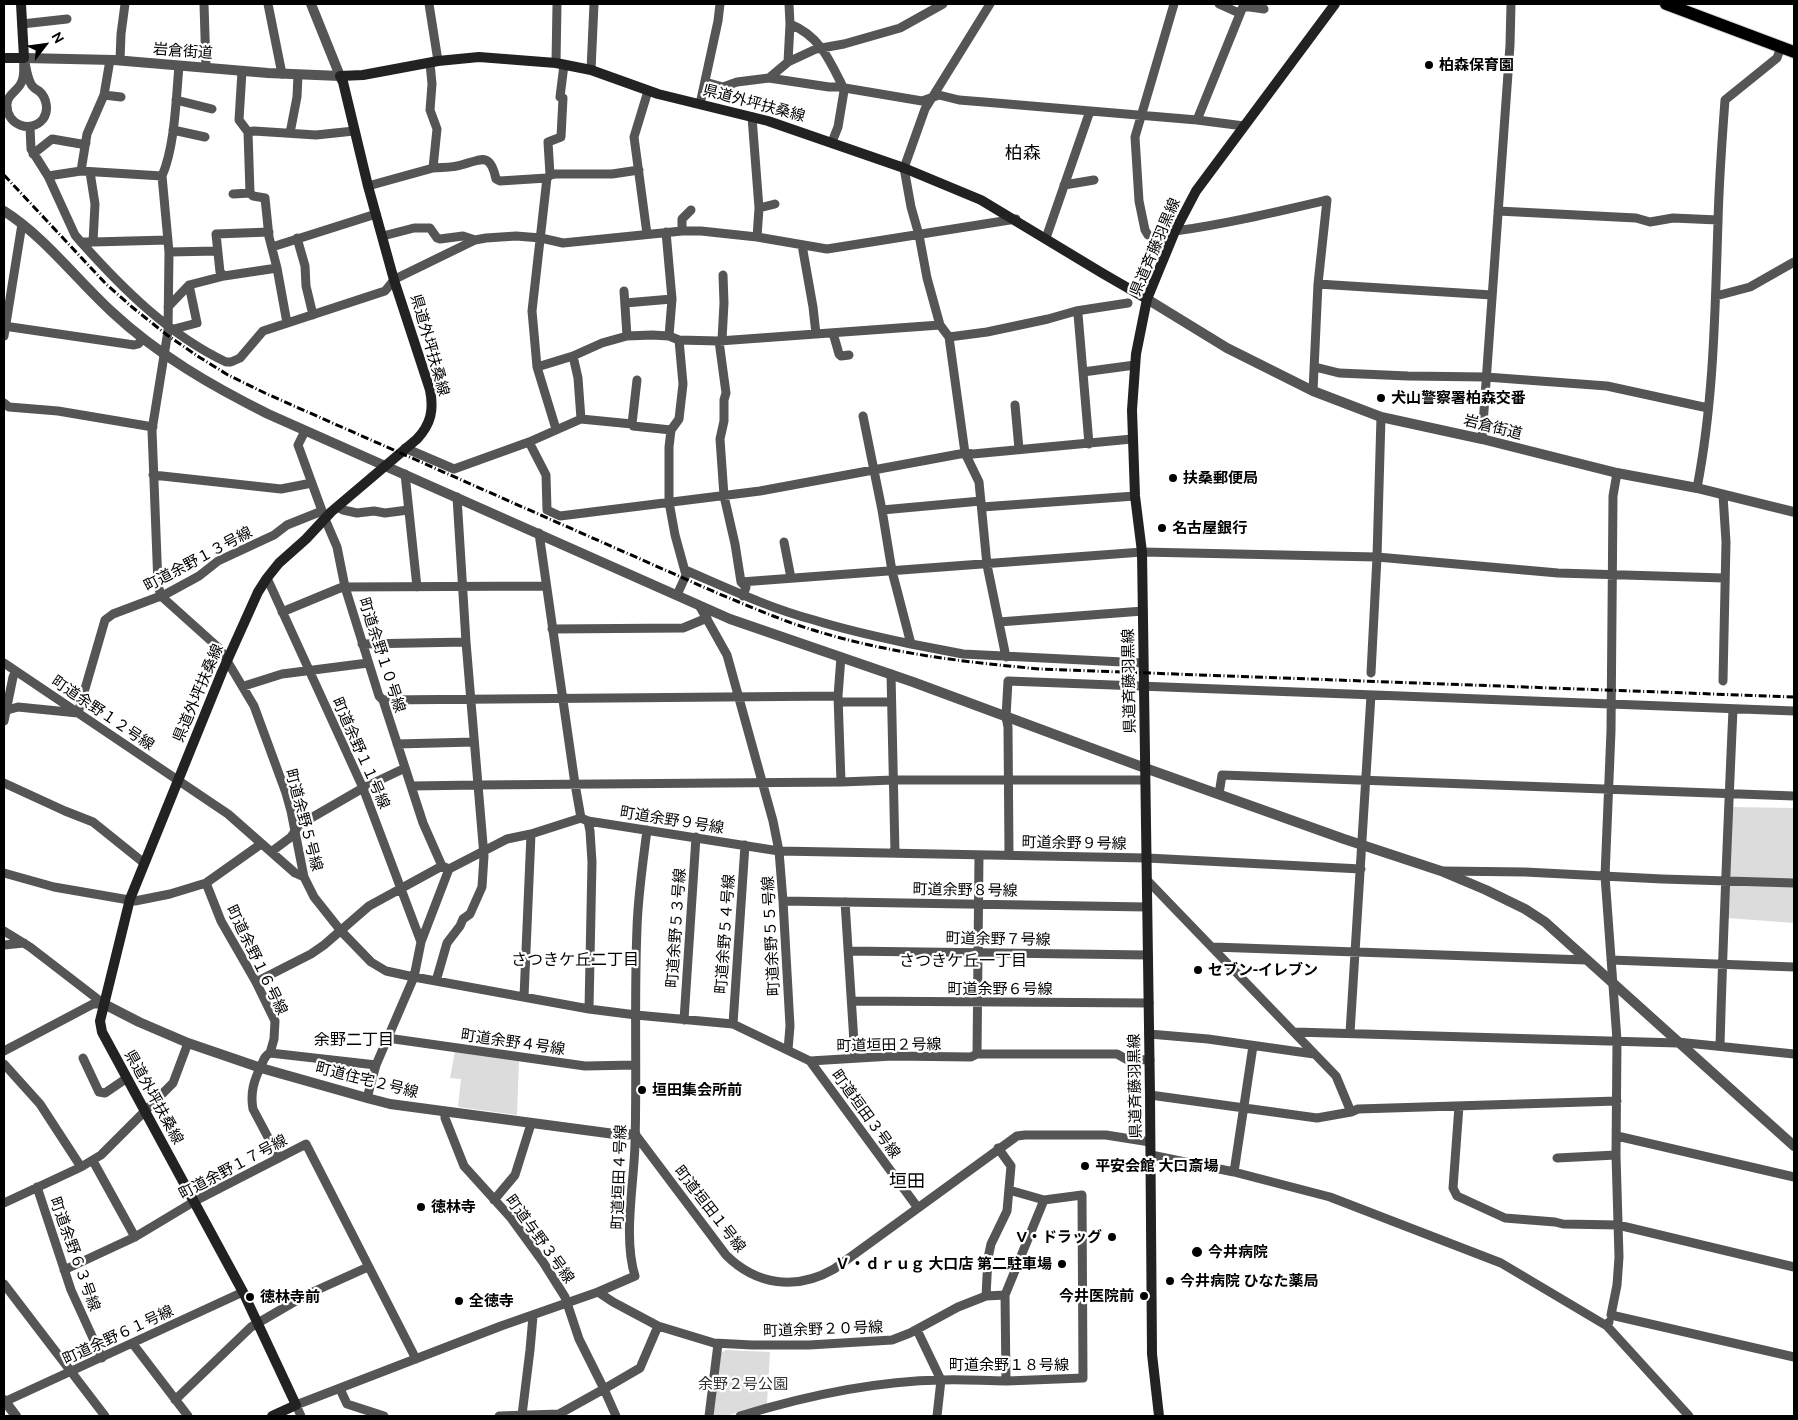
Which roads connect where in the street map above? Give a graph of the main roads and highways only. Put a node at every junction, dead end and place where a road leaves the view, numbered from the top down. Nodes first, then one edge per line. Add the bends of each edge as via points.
1 (21, 4) edge
2 (1335, 4) edge
3 (1666, 4) edge
4 (1790, 49) edge
5 (4, 58) edge
6 (1147, 299) junction
7 (272, 1416) edge
8 (1159, 1416) edge

1 - 5 main road via 24,58
2 - 6 main road, 県道斉藤羽黒線 via 1196,191 1175,231
3 - 4 main road
6 - 7 main road, 県道外坪扶桑線 via 981,200 904,168 832,142 752,117 658,94 591,70 479,57 340,76 376,214 430,390 430,419 424,432 337,507 323,515 267,578 254,599 130,900 100,1021 102,1032 243,1292 296,1405
6 - 8 main road, 県道斉藤羽黒線 via 1133,382 1132,439 1142,552 1152,1354

